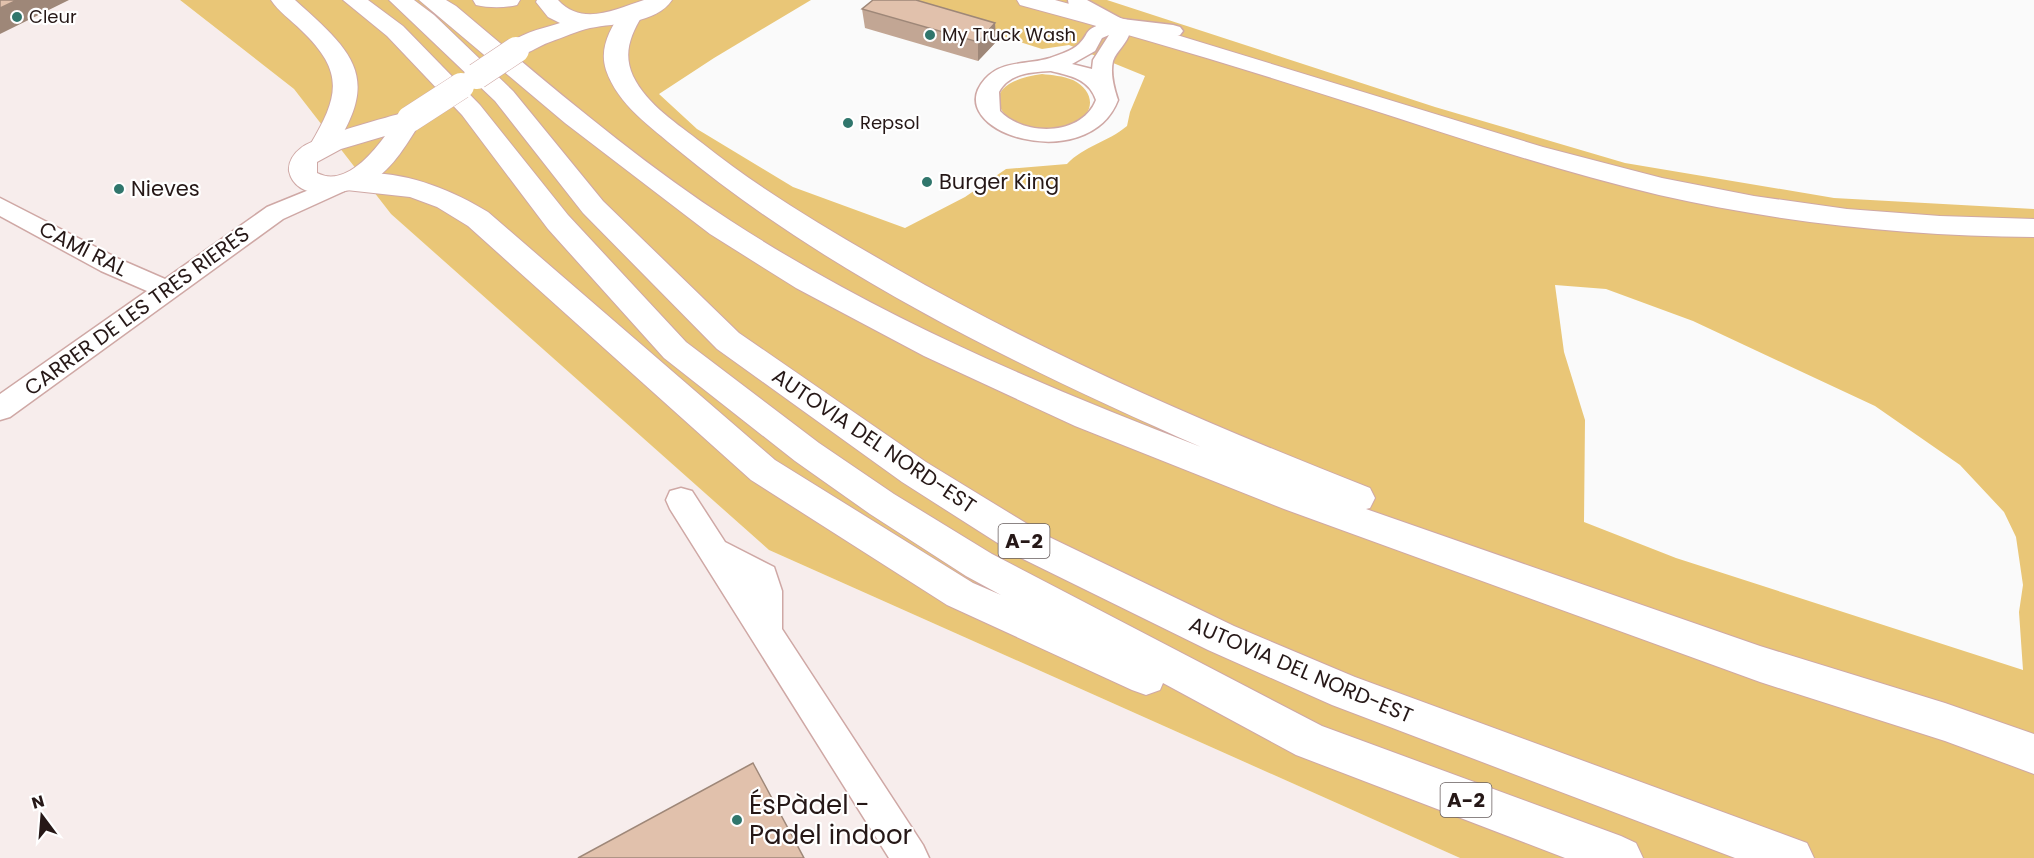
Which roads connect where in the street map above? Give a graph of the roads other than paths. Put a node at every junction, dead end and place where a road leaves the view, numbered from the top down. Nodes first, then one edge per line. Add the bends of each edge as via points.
1 (282, 0) edge
2 (354, 0) edge
3 (400, 0) edge
4 (430, 0) edge
5 (483, 0) edge
6 (509, 0) edge
7 (661, 0) edge
8 (1028, 0) edge
9 (548, 1) edge
10 (1074, 5) edge
11 (630, 16) junction
12 (590, 21) junction
13 (1117, 33) junction
14 (1094, 34) junction
15 (1167, 34) junction
16 (524, 45) junction
17 (1051, 65) junction
18 (1102, 86) junction
19 (410, 119) junction
20 (356, 136) junction
21 (323, 145) junction
22 (383, 156) junction
23 (303, 175) junction
24 (344, 183) junction
25 (0, 206) edge
26 (275, 213) junction
27 (2034, 228) edge
28 (167, 290) junction
29 (0, 409) edge
30 (681, 500) dead end
31 (1945, 722) junction
32 (1310, 741) junction
33 (2034, 754) edge
34 (910, 858) edge
35 (1621, 858) edge
36 (1792, 858) edge

1 - 21 main road via 309,24 345,69 348,92 344,107
2 - 32 main road, AUTOVIA DEL NORD-EST / A-2 via 395,31 471,110 558,222 675,351 816,459 979,565
3 - 36 main road, AUTOVIA DEL NORD-EST / A-2 via 504,96 594,207 728,341 914,472 1034,547 1221,638 1346,692
4 - 31 main road via 584,125 720,227 806,281 935,348 1087,417 1296,499 1760,664
5 - 6 main road
7 - 11 main road
8 - 10 main road
9 - 12 main road via 551,8 567,17
9 - 16 main road
10 - 13 main road
10 - 14 street
10 - 15 main road
11 - 12 main road
11 - 31 main road via 616,40 614,54 621,76 649,112 711,164 785,215 900,285 1120,398 1313,480 1564,578 1842,677
12 - 16 main road
13 - 14 street
13 - 15 main road
13 - 18 street via 1103,60
14 - 17 street via 1088,47
15 - 27 main road via 1594,170 1746,204 1910,225
16 - 19 main road, bridge
17 - 18 street via 1081,71
17 - 18 street via 1023,68 995,81 987,102 994,118 1021,133 1058,136 1076,132 1102,117 1108,96
19 - 20 main road
19 - 22 main road
20 - 21 main road
20 - 22 main road via 378,142
21 - 23 main road via 304,161
22 - 24 main road via 371,171
23 - 24 main road via 315,183
23 - 26 street, CARRER DE LES TRES RIERES
24 - 26 street, CARRER DE LES TRES RIERES
24 - 32 main road via 386,182 455,203 763,470 960,594 1251,724
25 - 28 street, CAMÍ RAL via 110,265
26 - 28 street, CARRER DE LES TRES RIERES
28 - 29 street, CARRER DE LES TRES RIERES
30 - 34 street
31 - 33 main road
32 - 35 main road, AUTOVIA DEL NORD-EST / A-2

